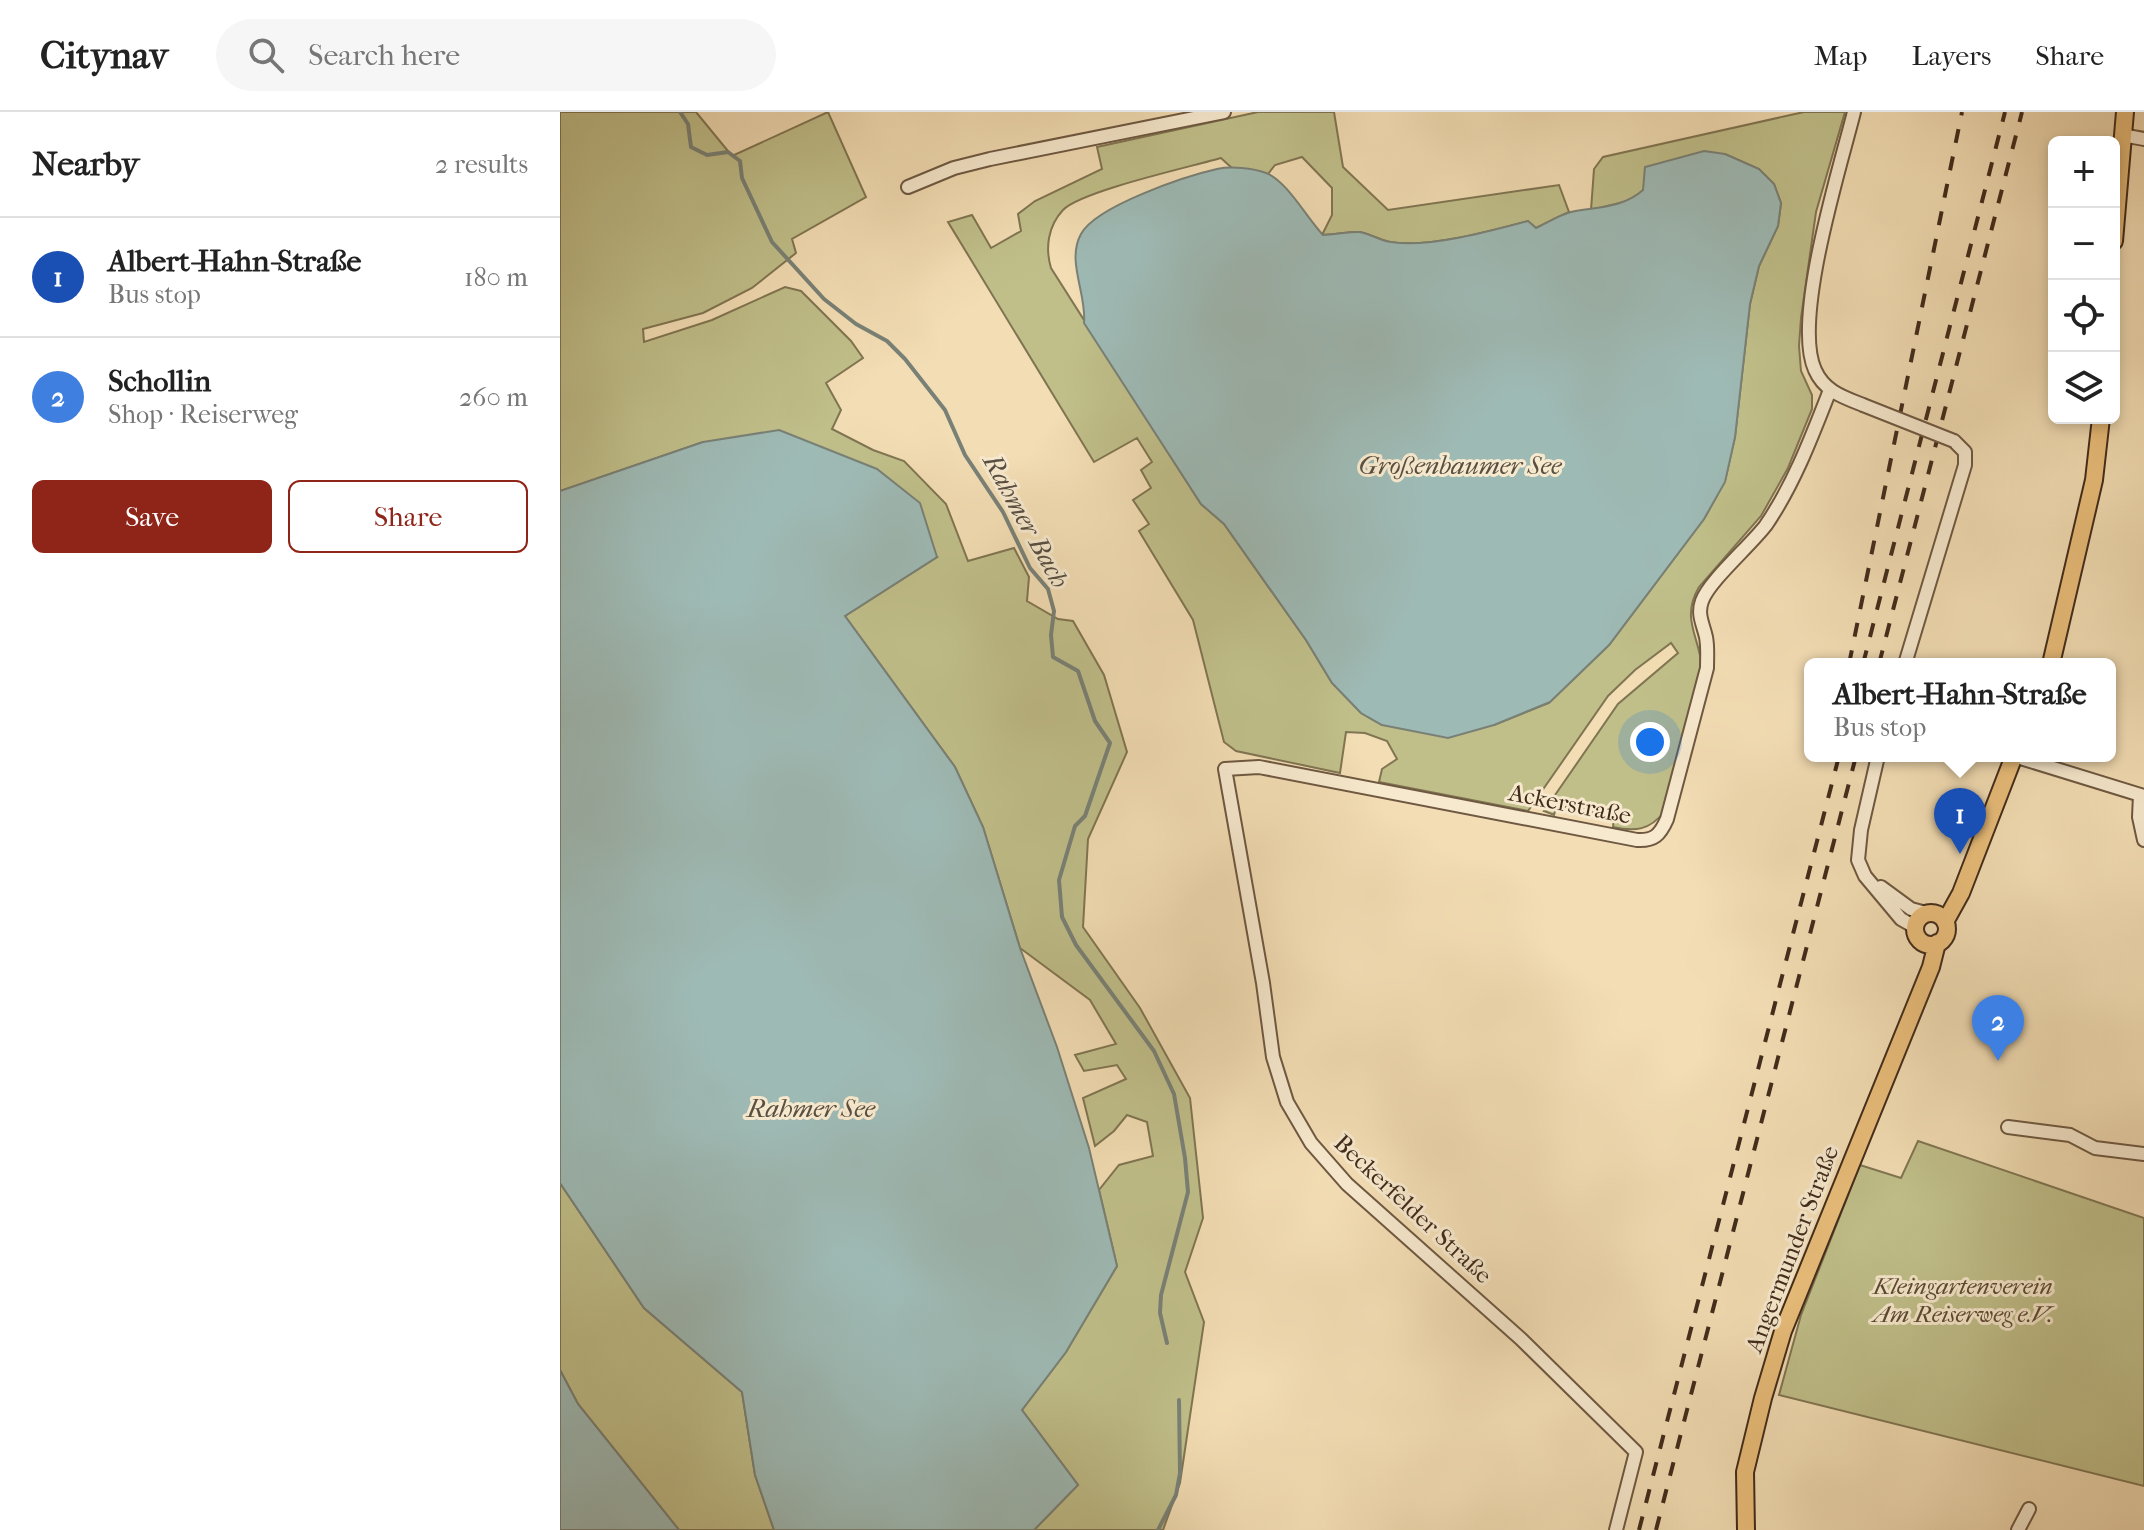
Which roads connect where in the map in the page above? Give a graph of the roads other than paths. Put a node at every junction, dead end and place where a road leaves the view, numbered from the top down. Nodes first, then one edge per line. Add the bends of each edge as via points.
1 (1224, 112) edge
2 (1854, 112) edge
3 (2125, 112) edge
4 (2122, 135) junction
5 (2144, 139) edge
6 (908, 187) dead end
7 (2116, 208) edge
8 (1830, 390) junction
9 (2100, 424) edge
10 (1907, 658) edge
11 (2052, 658) edge
12 (1877, 762) edge
13 (2012, 762) edge
14 (2033, 762) edge
15 (1225, 769) joint
16 (2142, 796) edge
17 (2144, 840) edge
18 (1865, 876) junction
19 (1936, 917) junction
20 (1924, 937) junction
21 (2008, 1127) dead end
22 (2144, 1154) edge
23 (2029, 1509) dead end
24 (1616, 1530) edge
25 (1746, 1530) edge
26 (2018, 1530) edge

1 - 6 street via 990,159
2 - 8 street via 1817,255 1810,317 1813,368
3 - 4 main road
4 - 5 street
4 - 7 main road
8 - 10 street, bridge via 1954,441 1965,452
8 - 15 street, Ackerstraße via 1782,499 1701,603 1707,668 1667,819 1657,837 1637,840 1259,767
9 - 11 main road via 2094,480
12 - 18 street via 1858,849
13 - 19 main road, Angermunder Straße via 1967,875
14 - 16 street
15 - 24 street, Beckerfelder Straße via 1273,1057 1287,1102 1311,1143 1347,1184 1521,1339 1636,1452
16 - 17 street
18 - 19 street via 1911,909
18 - 20 street via 1901,919
19 - 20 main road, Angermunder Straße via 1919,918
19 - 20 main road, Angermunder Straße via 1945,934
20 - 25 main road, Angermunder Straße via 1919,995 1783,1331 1745,1472
21 - 22 street via 2070,1135 2095,1148
23 - 26 street

